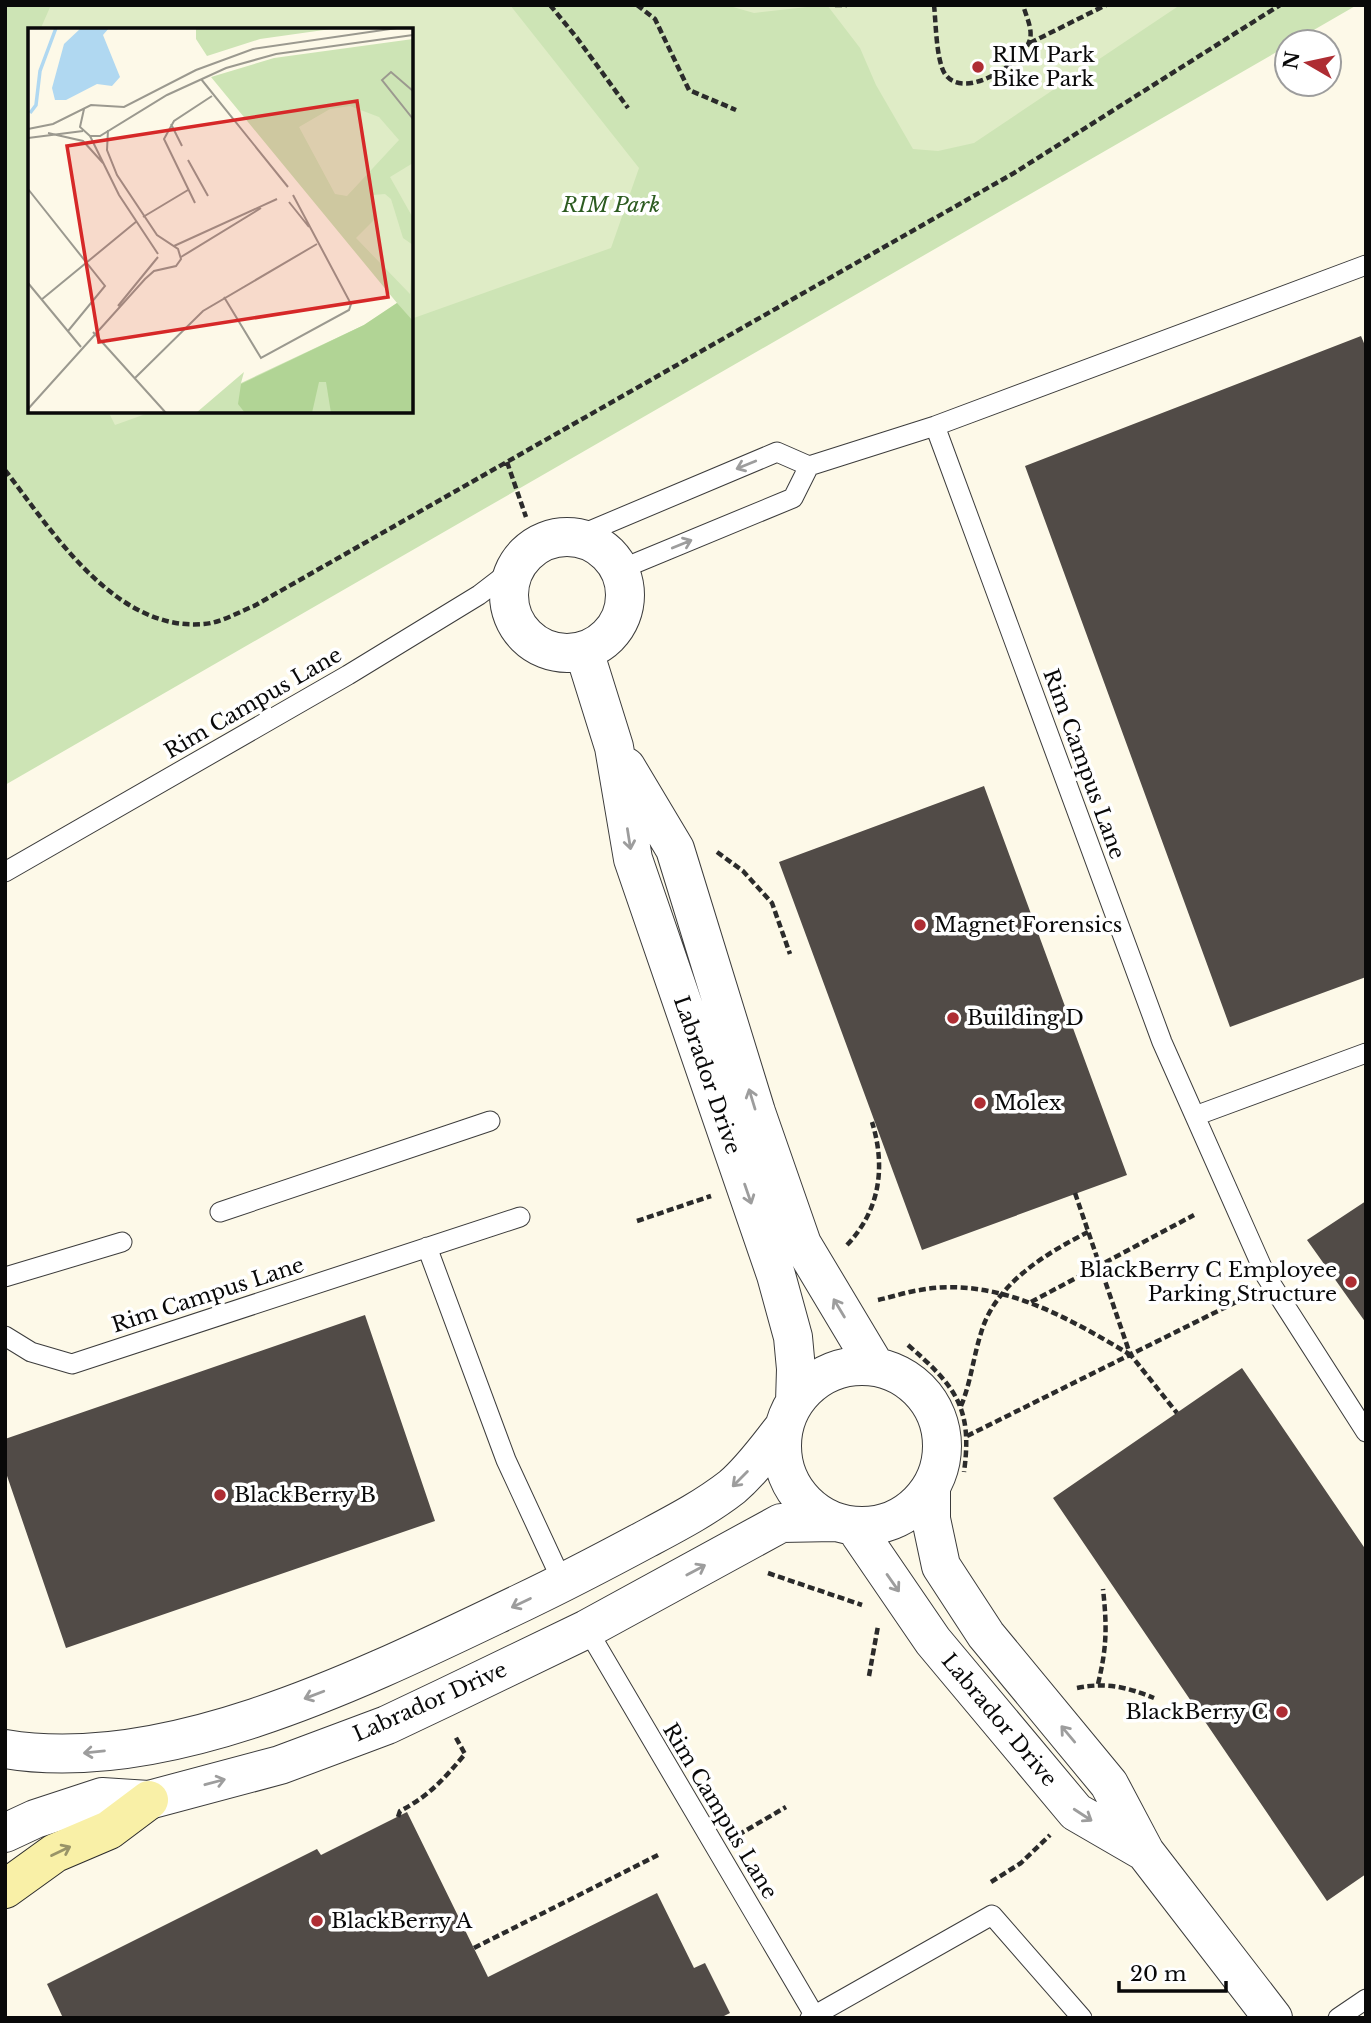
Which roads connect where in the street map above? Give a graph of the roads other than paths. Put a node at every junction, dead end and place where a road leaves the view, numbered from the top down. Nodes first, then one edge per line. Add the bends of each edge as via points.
1 (1366, 265) edge
2 (934, 426) junction
3 (809, 466) junction
4 (573, 538) junction
5 (518, 565) junction
6 (619, 570) junction
7 (584, 651) junction
8 (614, 747) junction
9 (5, 872) edge
10 (1366, 1053) edge
11 (1195, 1116) junction
12 (490, 1121) dead end
13 (220, 1212) dead end
14 (520, 1216) dead end
15 (122, 1242) dead end
16 (427, 1247) junction
17 (5, 1277) edge
18 (5, 1336) edge
19 (875, 1366) junction
20 (789, 1414) junction
21 (1366, 1432) edge
22 (930, 1489) junction
23 (845, 1525) junction
24 (563, 1583) junction
25 (587, 1629) junction
26 (5, 1749) edge
27 (149, 1800) junction
28 (5, 1833) edge
29 (1145, 1852) junction
30 (5, 1889) edge
31 (1366, 1999) edge
32 (813, 2017) edge
33 (1082, 2018) edge
34 (1273, 2018) edge
35 (1338, 2018) edge

1 - 2 lane
2 - 3 lane
2 - 11 lane, Rim Campus Lane via 1162,1042
3 -> 4 lane via 777,452
6 -> 3 lane via 793,498
4 - 5 street via 541,544
4 - 6 street via 592,543
5 - 7 street via 509,592 521,631 543,648
5 - 9 lane, Rim Campus Lane via 479,595 348,675
6 - 7 street via 625,589 623,609 615,627
7 - 8 street, Labrador Drive
19 -> 8 street, Labrador Drive via 802,1244 752,1100 675,849
8 -> 20 street, Labrador Drive via 633,859 776,1275 793,1337 796,1369
10 - 11 lane
11 - 21 lane, Rim Campus Lane via 1266,1276
12 - 13 lane
14 - 16 lane, Rim Campus Lane
15 - 17 lane
16 - 18 lane, Rim Campus Lane via 72,1364 31,1352
16 - 24 lane via 506,1460
19 - 20 street via 830,1372 805,1390
19 - 22 street via 917,1386 936,1412 942,1459
20 - 23 street via 783,1460 796,1492 820,1515
20 -> 24 street via 734,1485 703,1509
22 - 23 street via 898,1518 877,1525
29 -> 22 street, Labrador Drive via 1109,1784 986,1635 941,1566
25 -> 23 street, Labrador Drive via 781,1523
23 -> 29 street, Labrador Drive via 933,1641 1076,1811
24 -> 26 street via 364,1676 251,1719 119,1750 71,1755
27 -> 25 street, Labrador Drive via 280,1765 387,1725
25 - 32 lane, Rim Campus Lane
27 - 28 street, Labrador Drive via 102,1797
30 -> 27 main road via 55,1853 109,1829
29 - 34 street, Labrador Drive
31 - 35 lane
32 - 33 lane, Rim Campus Lane via 992,1914

